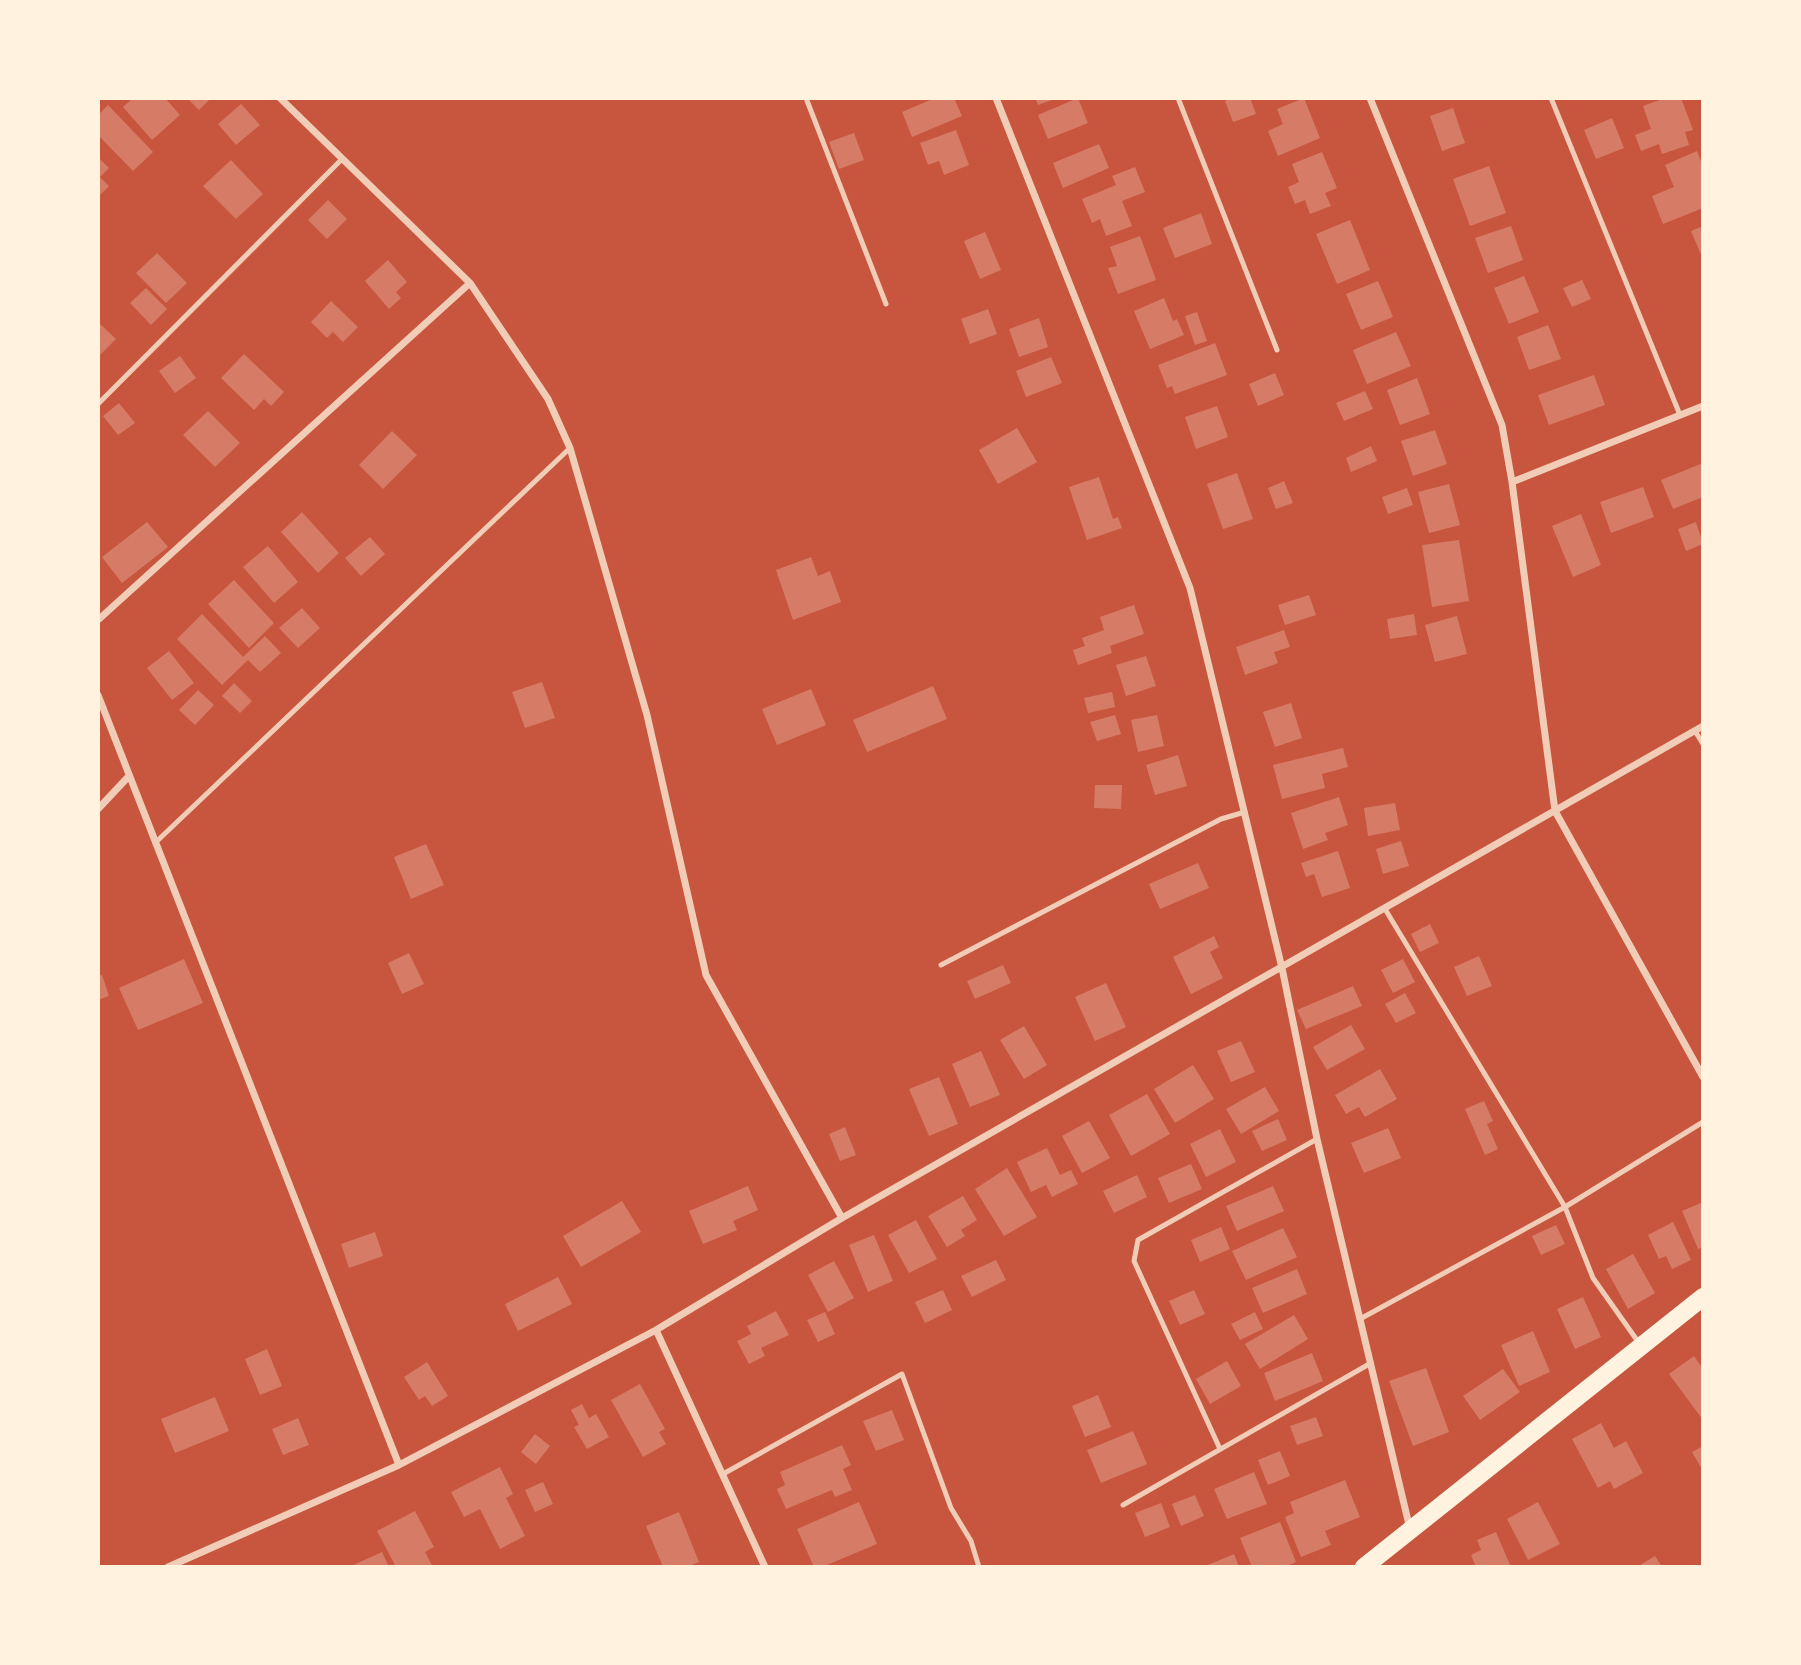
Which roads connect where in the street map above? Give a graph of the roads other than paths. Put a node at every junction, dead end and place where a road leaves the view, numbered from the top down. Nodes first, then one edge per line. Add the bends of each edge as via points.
1 (280, 98) edge
2 (806, 98) edge
3 (996, 98) edge
4 (1178, 98) edge
5 (1370, 98) edge
6 (1551, 98) edge
7 (342, 159) junction
8 (470, 283) junction
9 (886, 304) dead end
10 (1277, 350) dead end
11 (98, 404) edge
12 (1703, 406) edge
13 (1680, 415) junction
14 (570, 447) junction
15 (1512, 482) junction
16 (98, 620) edge
17 (98, 695) edge
18 (1699, 729) edge
19 (1703, 744) edge
20 (129, 776) junction
21 (98, 808) edge
22 (1555, 811) junction
23 (1245, 813) junction
24 (155, 843) junction
25 (1385, 909) junction
26 (941, 965) dead end
27 (1282, 968) junction
28 (1703, 1077) edge
29 (1703, 1122) edge
30 (1317, 1139) junction
31 (1565, 1207) junction
32 (842, 1218) junction
33 (1703, 1297) edge
34 (1360, 1319) junction
35 (656, 1330) junction
36 (1640, 1346) junction
37 (1371, 1363) junction
38 (1220, 1449) junction
39 (399, 1465) junction
40 (723, 1474) junction
41 (1123, 1505) dead end
42 (1410, 1531) junction
43 (168, 1567) edge
44 (765, 1567) edge
45 (979, 1567) edge
46 (1364, 1567) edge

1 - 7 street
2 - 9 lane
3 - 23 street via 1190,588
4 - 10 lane
5 - 15 street via 1502,425
6 - 13 lane
7 - 8 street
7 - 11 lane
8 - 14 street via 548,400
8 - 16 street
12 - 13 street
13 - 15 street
14 - 24 lane
14 - 32 street via 647,715 706,975
15 - 22 street
17 - 20 street
18 - 19 lane
18 - 22 street
20 - 21 street
20 - 24 street
22 - 25 street
22 - 28 street
23 - 26 lane via 1221,819
23 - 27 street
24 - 39 street
25 - 27 street
25 - 31 lane
27 - 30 street
27 - 32 street
29 - 31 lane
30 - 34 street
30 - 38 lane via 1138,1240 1134,1261
31 - 34 lane
31 - 36 lane via 1593,1278
32 - 35 street
33 - 36 main road
34 - 37 street
35 - 39 street
35 - 40 street
36 - 42 main road
37 - 38 lane
37 - 42 street
38 - 41 lane
39 - 43 street
40 - 44 street
40 - 45 lane via 902,1374 951,1507 971,1541
42 - 46 main road

